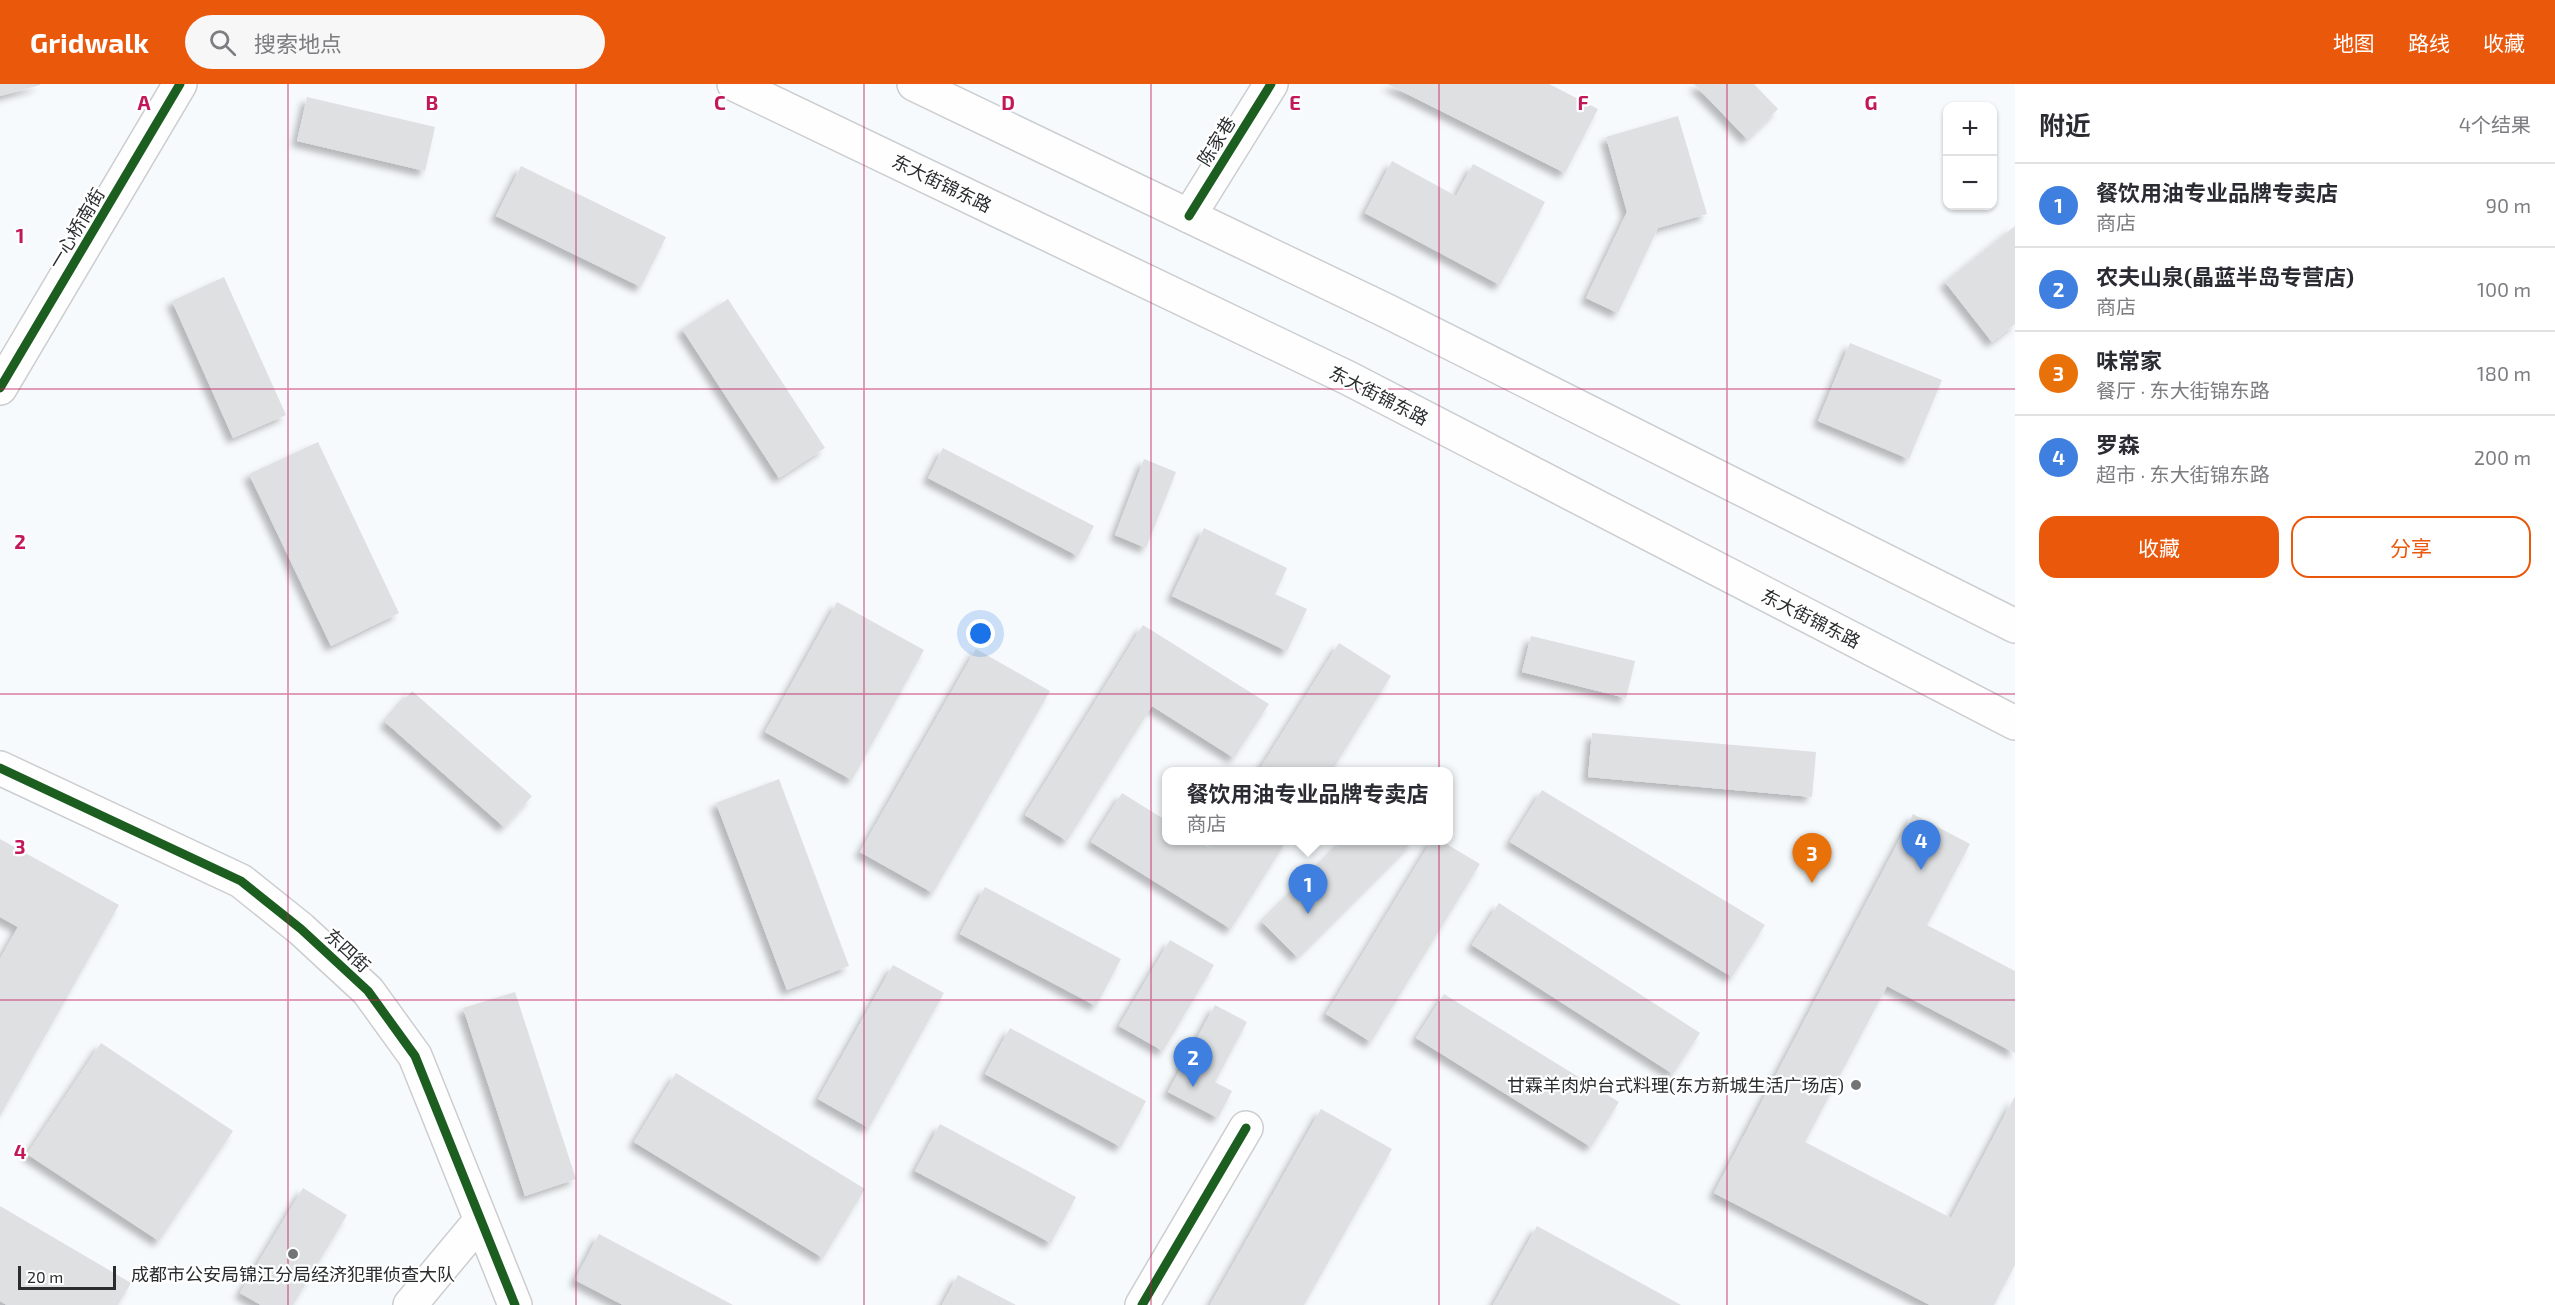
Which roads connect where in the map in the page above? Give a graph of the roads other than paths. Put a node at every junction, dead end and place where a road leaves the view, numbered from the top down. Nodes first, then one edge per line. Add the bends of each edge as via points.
1 (180, 84) edge
2 (734, 84) edge
3 (914, 84) edge
4 (1271, 84) edge
5 (1189, 216) junction
6 (0, 388) edge
7 (2015, 626) edge
8 (2015, 723) edge
9 (0, 768) edge
10 (1246, 1128) dead end
11 (480, 1221) junction
12 (410, 1305) edge
13 (515, 1305) edge
14 (1142, 1305) edge

1 - 6 main road, 一心桥南街
2 - 8 main road, 东大街锦东路 via 1348,378
3 - 5 main road
4 - 5 main road, 陈家巷
5 - 7 main road
9 - 11 main road, 东四街 via 241,880 368,991 415,1056
10 - 14 main road
11 - 12 main road
11 - 13 main road, 东四街

